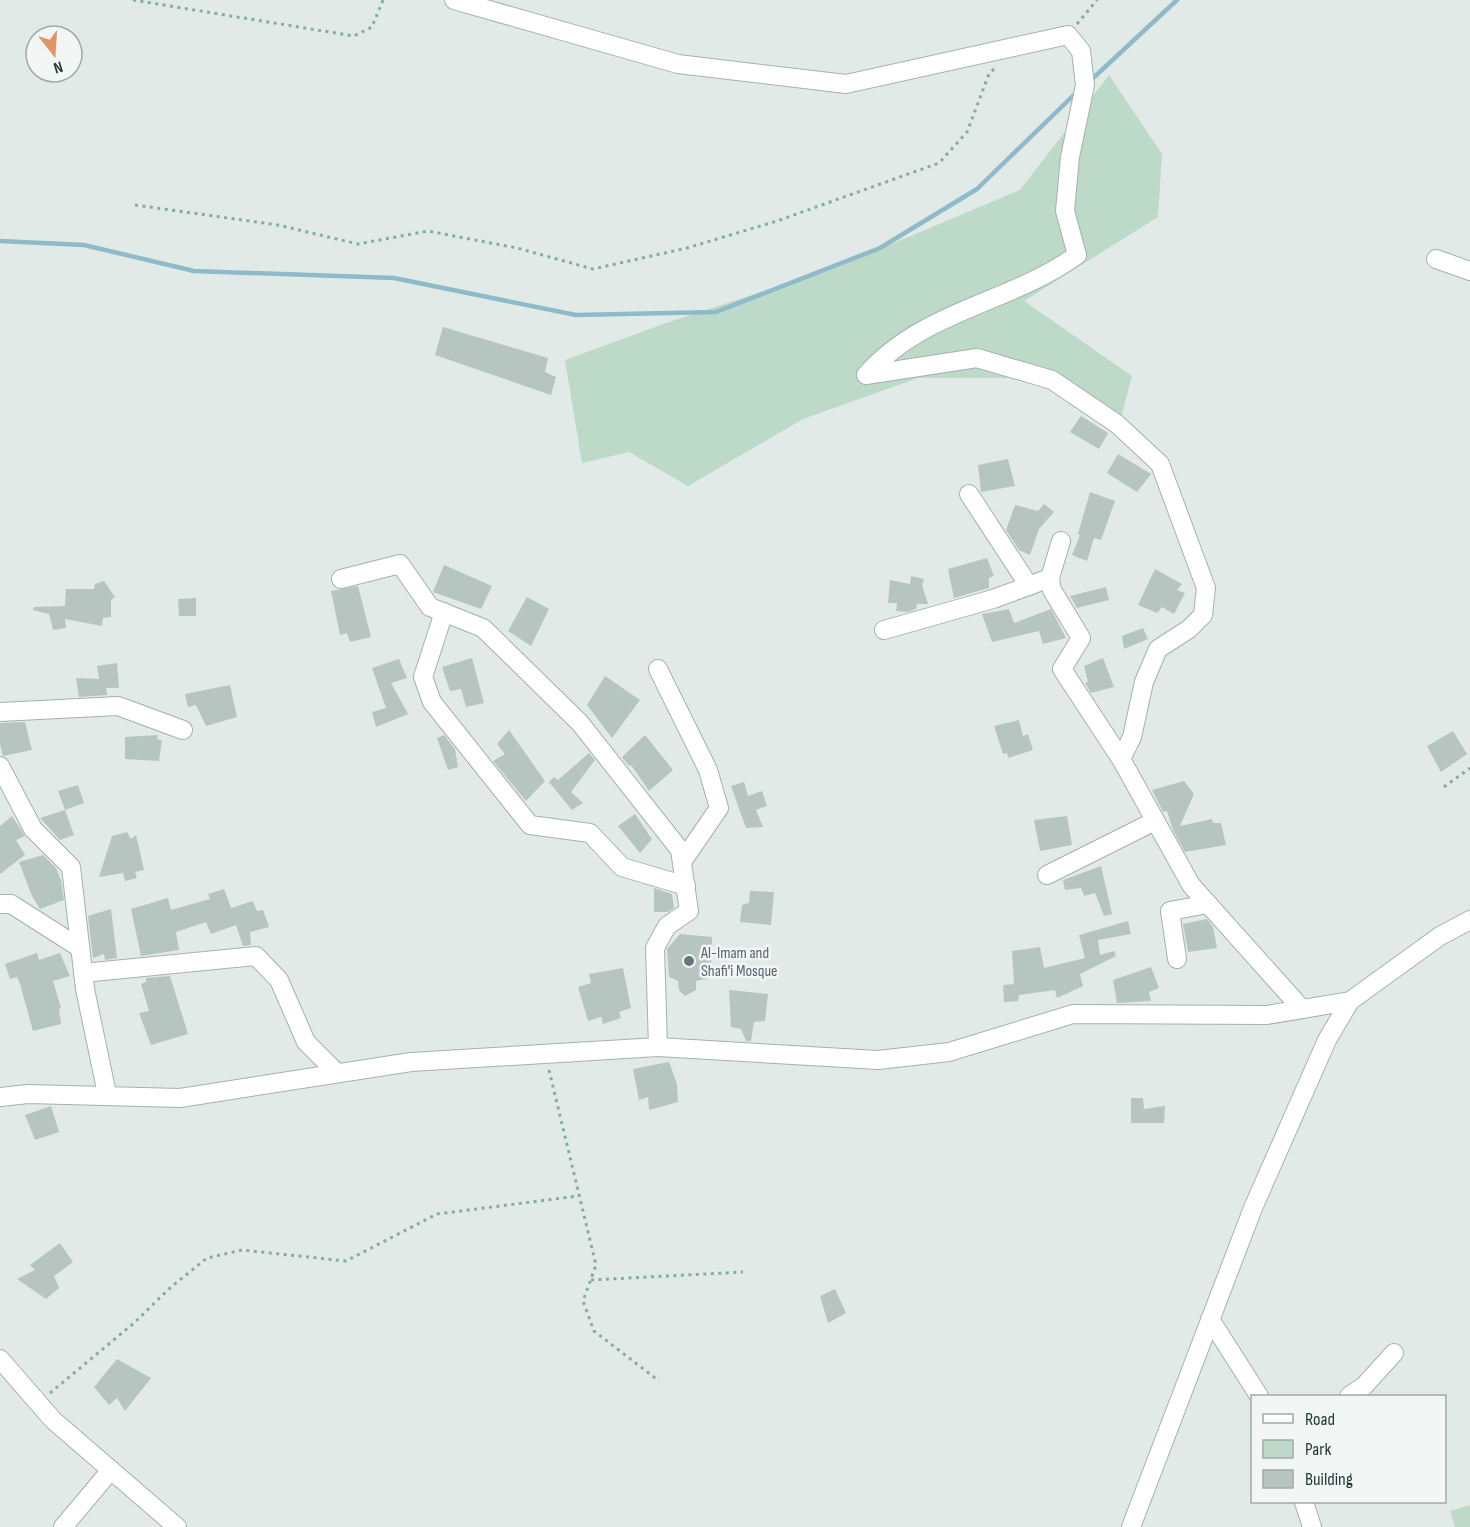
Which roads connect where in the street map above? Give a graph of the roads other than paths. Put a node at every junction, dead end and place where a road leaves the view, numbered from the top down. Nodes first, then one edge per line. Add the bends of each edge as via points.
1 (454, 0) edge
2 (1436, 259) dead end
3 (1470, 271) edge
4 (969, 494) dead end
5 (1061, 541) dead end
6 (1050, 578) junction
7 (341, 579) dead end
8 (1029, 586) junction
9 (444, 612) junction
10 (884, 630) dead end
11 (658, 669) dead end
12 (0, 712) edge
13 (183, 730) dead end
14 (1121, 759) junction
15 (0, 766) edge
16 (1155, 821) junction
17 (682, 862) junction
18 (1047, 875) dead end
19 (686, 886) junction
20 (0, 904) edge
21 (1208, 904) junction
22 (1470, 920) edge
23 (80, 948) junction
24 (1177, 959) dead end
25 (83, 973) junction
26 (1350, 1001) junction
27 (1302, 1009) junction
28 (658, 1047) junction
29 (336, 1072) junction
30 (107, 1094) junction
31 (0, 1097) edge
32 (1210, 1319) junction
33 (1394, 1353) dead end
34 (0, 1359) edge
35 (1258, 1395) edge
36 (1350, 1395) edge
37 (111, 1470) junction
38 (1305, 1503) edge
39 (63, 1527) edge
40 (177, 1527) edge
41 (1131, 1527) edge
42 (1312, 1527) edge

1 - 14 street via 678,64 846,84 1068,35 1081,51 1085,85 1070,157 1065,211 1077,255 1054,272 947,318 885,354 866,375 977,358 1052,380 1117,424 1160,464 1206,588 1203,615 1158,649 1144,682 1132,737
2 - 3 street
4 - 8 street
5 - 6 street
6 - 8 street
6 - 14 street via 1052,590 1081,638 1062,669
7 - 9 street via 400,564 430,607
8 - 10 street
9 - 17 street via 483,628 580,723 680,850
9 - 19 street via 423,677 432,702 530,825 590,833 622,867
11 - 17 street via 708,770 719,808
12 - 13 street via 118,706
14 - 16 street
15 - 23 street via 33,829 71,867
16 - 18 street
16 - 21 street via 1191,885
17 - 19 street
19 - 28 street via 689,911 667,926 655,948
20 - 23 street via 11,904
21 - 24 street via 1170,911
21 - 27 street
22 - 26 street via 1440,936
23 - 25 street
25 - 29 street via 256,956 279,980 306,1042
25 - 30 street
26 - 27 street
26 - 32 street via 1327,1040 1253,1208
27 - 28 street via 1267,1015 1073,1014 949,1052 878,1060
28 - 29 street via 411,1062
29 - 30 street via 180,1098 140,1099
30 - 31 street
32 - 35 street
32 - 41 street
33 - 36 street
34 - 37 street via 53,1420
37 - 39 street
37 - 40 street
38 - 42 street

